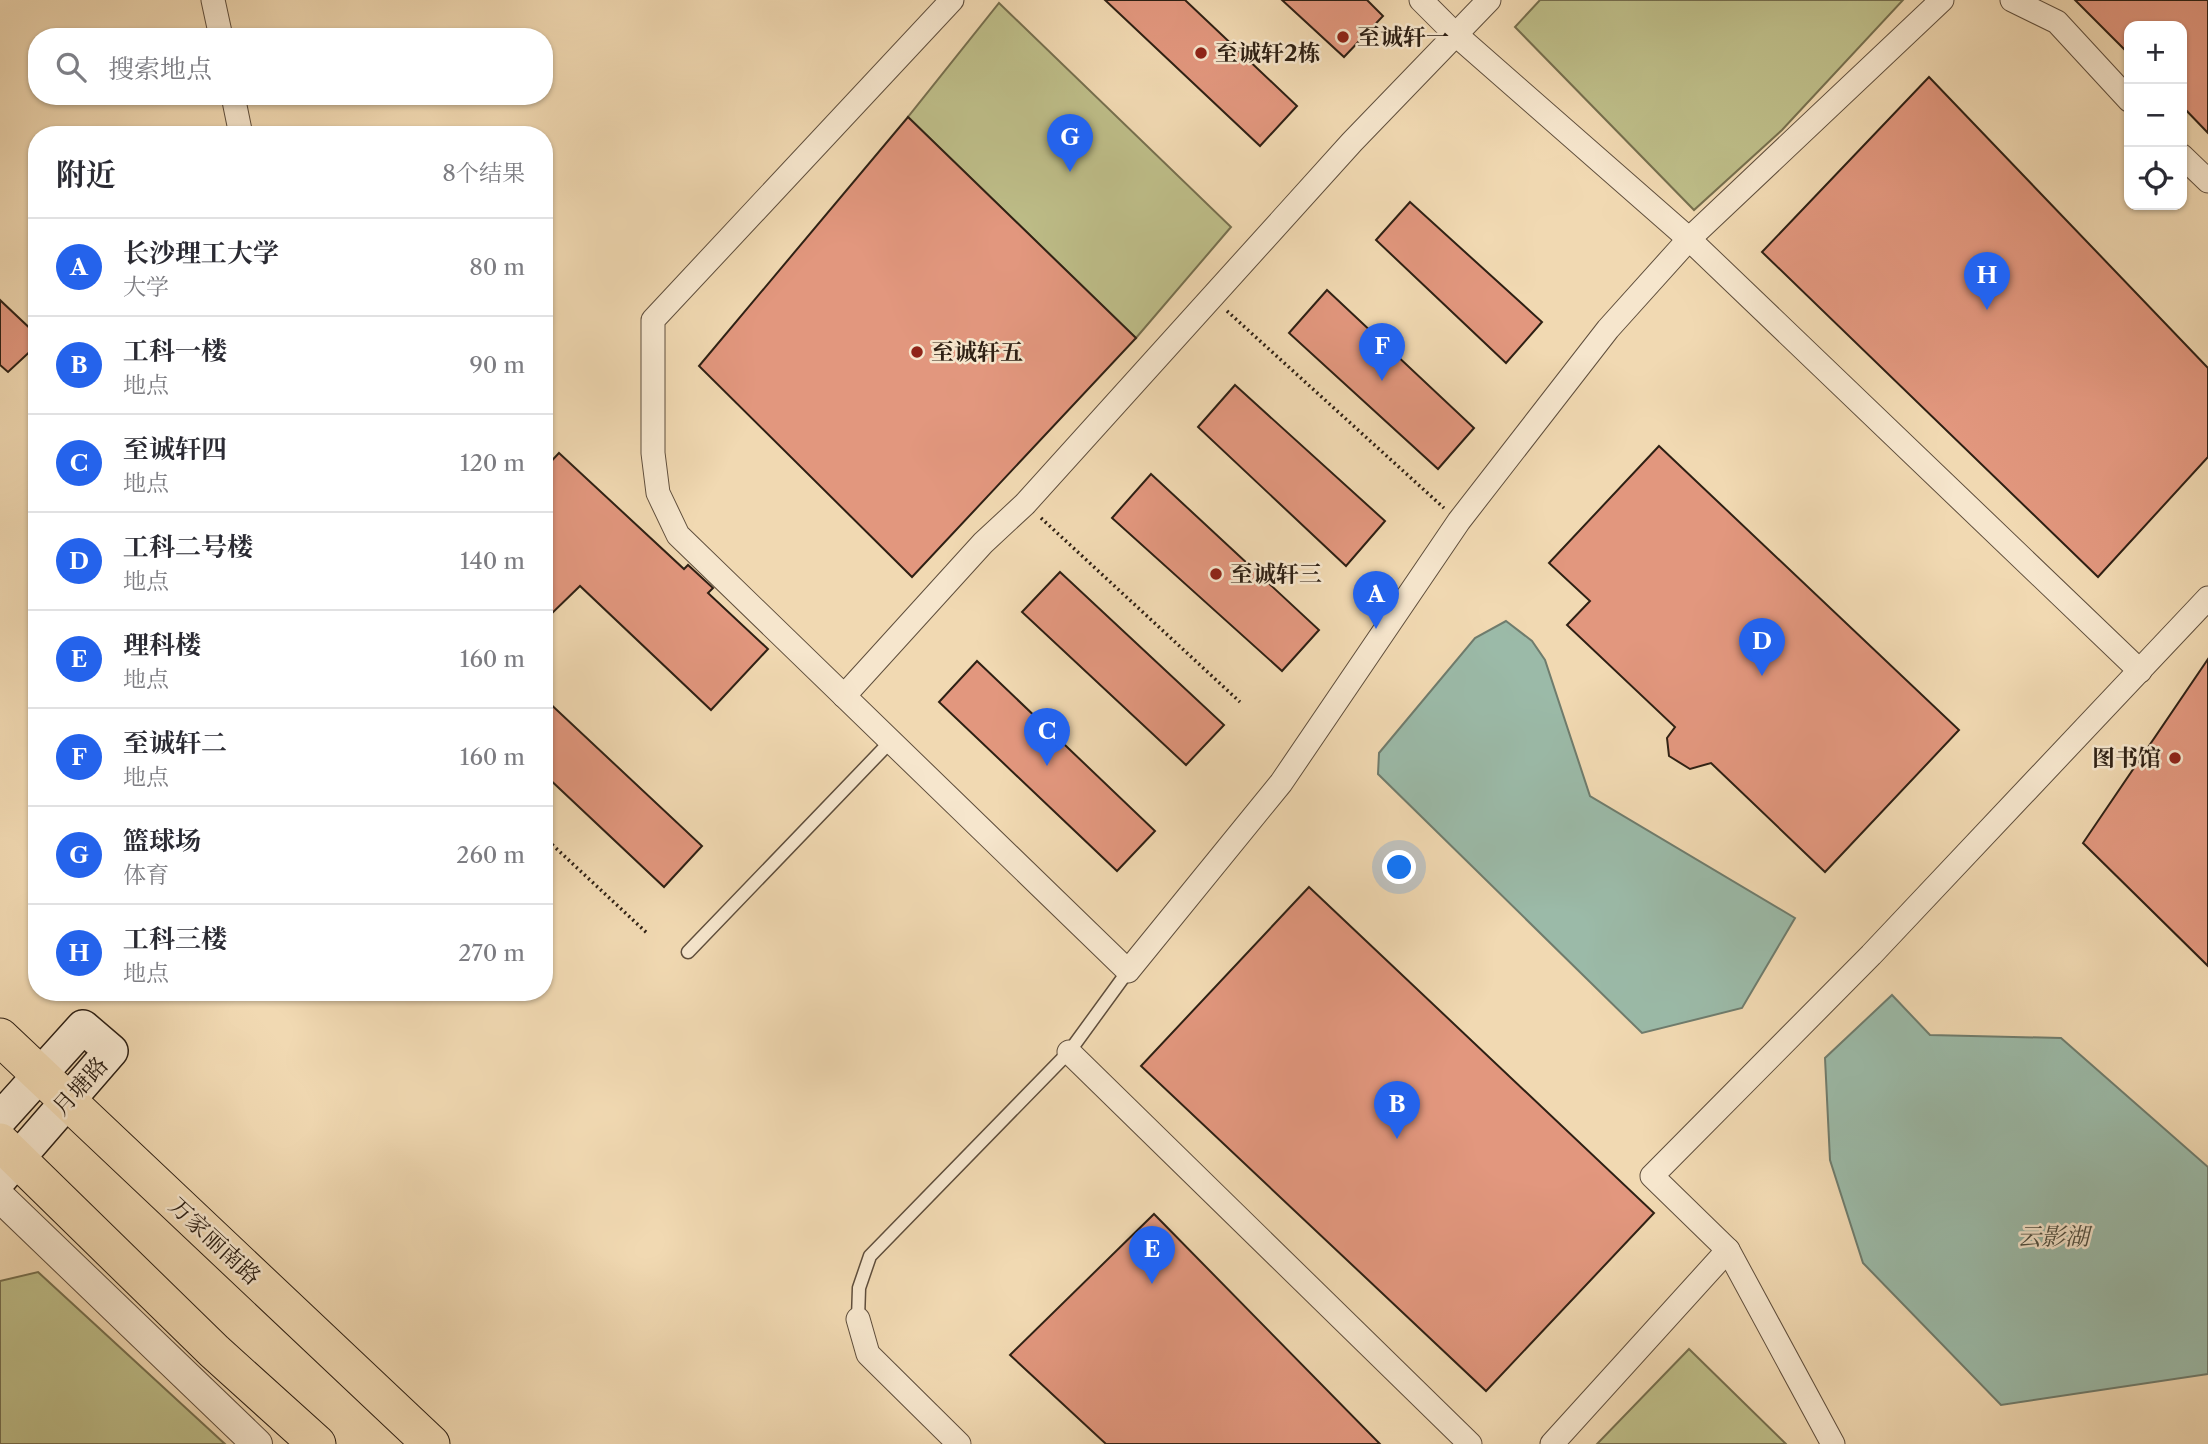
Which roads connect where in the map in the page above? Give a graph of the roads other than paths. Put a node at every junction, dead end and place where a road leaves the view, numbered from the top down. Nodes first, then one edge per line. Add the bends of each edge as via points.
1 (213, 0) edge
2 (952, 0) edge
3 (1421, 0) edge
4 (1489, 0) edge
5 (1942, 0) edge
6 (2012, 0) edge
7 (219, 28) edge
8 (1454, 33) junction
9 (2124, 95) edge
10 (235, 105) edge
11 (239, 126) edge
12 (2187, 161) edge
13 (2208, 181) edge
14 (1689, 239) junction
15 (2208, 598) edge
16 (2140, 671) junction
17 (844, 696) junction
18 (891, 741) junction
19 (688, 952) dead end
20 (1128, 971) junction
21 (0, 1037) edge
22 (1069, 1052) junction
23 (39, 1074) junction
24 (66, 1100) junction
25 (0, 1119) edge
26 (6, 1160) edge
27 (0, 1197) edge
28 (1728, 1250) junction
29 (858, 1319) joint
30 (257, 1444) edge
31 (317, 1444) edge
32 (431, 1444) edge
33 (958, 1444) edge
34 (1470, 1444) edge
35 (1552, 1444) edge
36 (1833, 1444) edge

1 - 7 street
2 - 17 street via 653,320 653,453 658,493 678,535
3 - 8 street
4 - 8 street
5 - 14 street
6 - 9 street via 2057,22
8 - 14 street
8 - 17 street
10 - 11 street
12 - 13 street
14 - 16 street
14 - 20 street via 1608,329 1459,521 1281,783
15 - 16 street
16 - 28 street via 1871,955 1652,1176
17 - 18 street
18 - 19 lane
18 - 20 street
20 - 22 lane
21 - 23 main road, 万家丽南路
22 - 29 lane via 870,1256 859,1288
22 - 34 street
23 - 24 main road, 万家丽南路
23 - 24 main road, 月塘路 via 83,1027 111,1051
23 - 25 main road, 月塘路
24 - 26 main road, 月塘路
24 - 32 main road, 万家丽南路
26 - 31 main road
27 - 30 street
28 - 35 street
28 - 36 street
29 - 33 street via 868,1354

